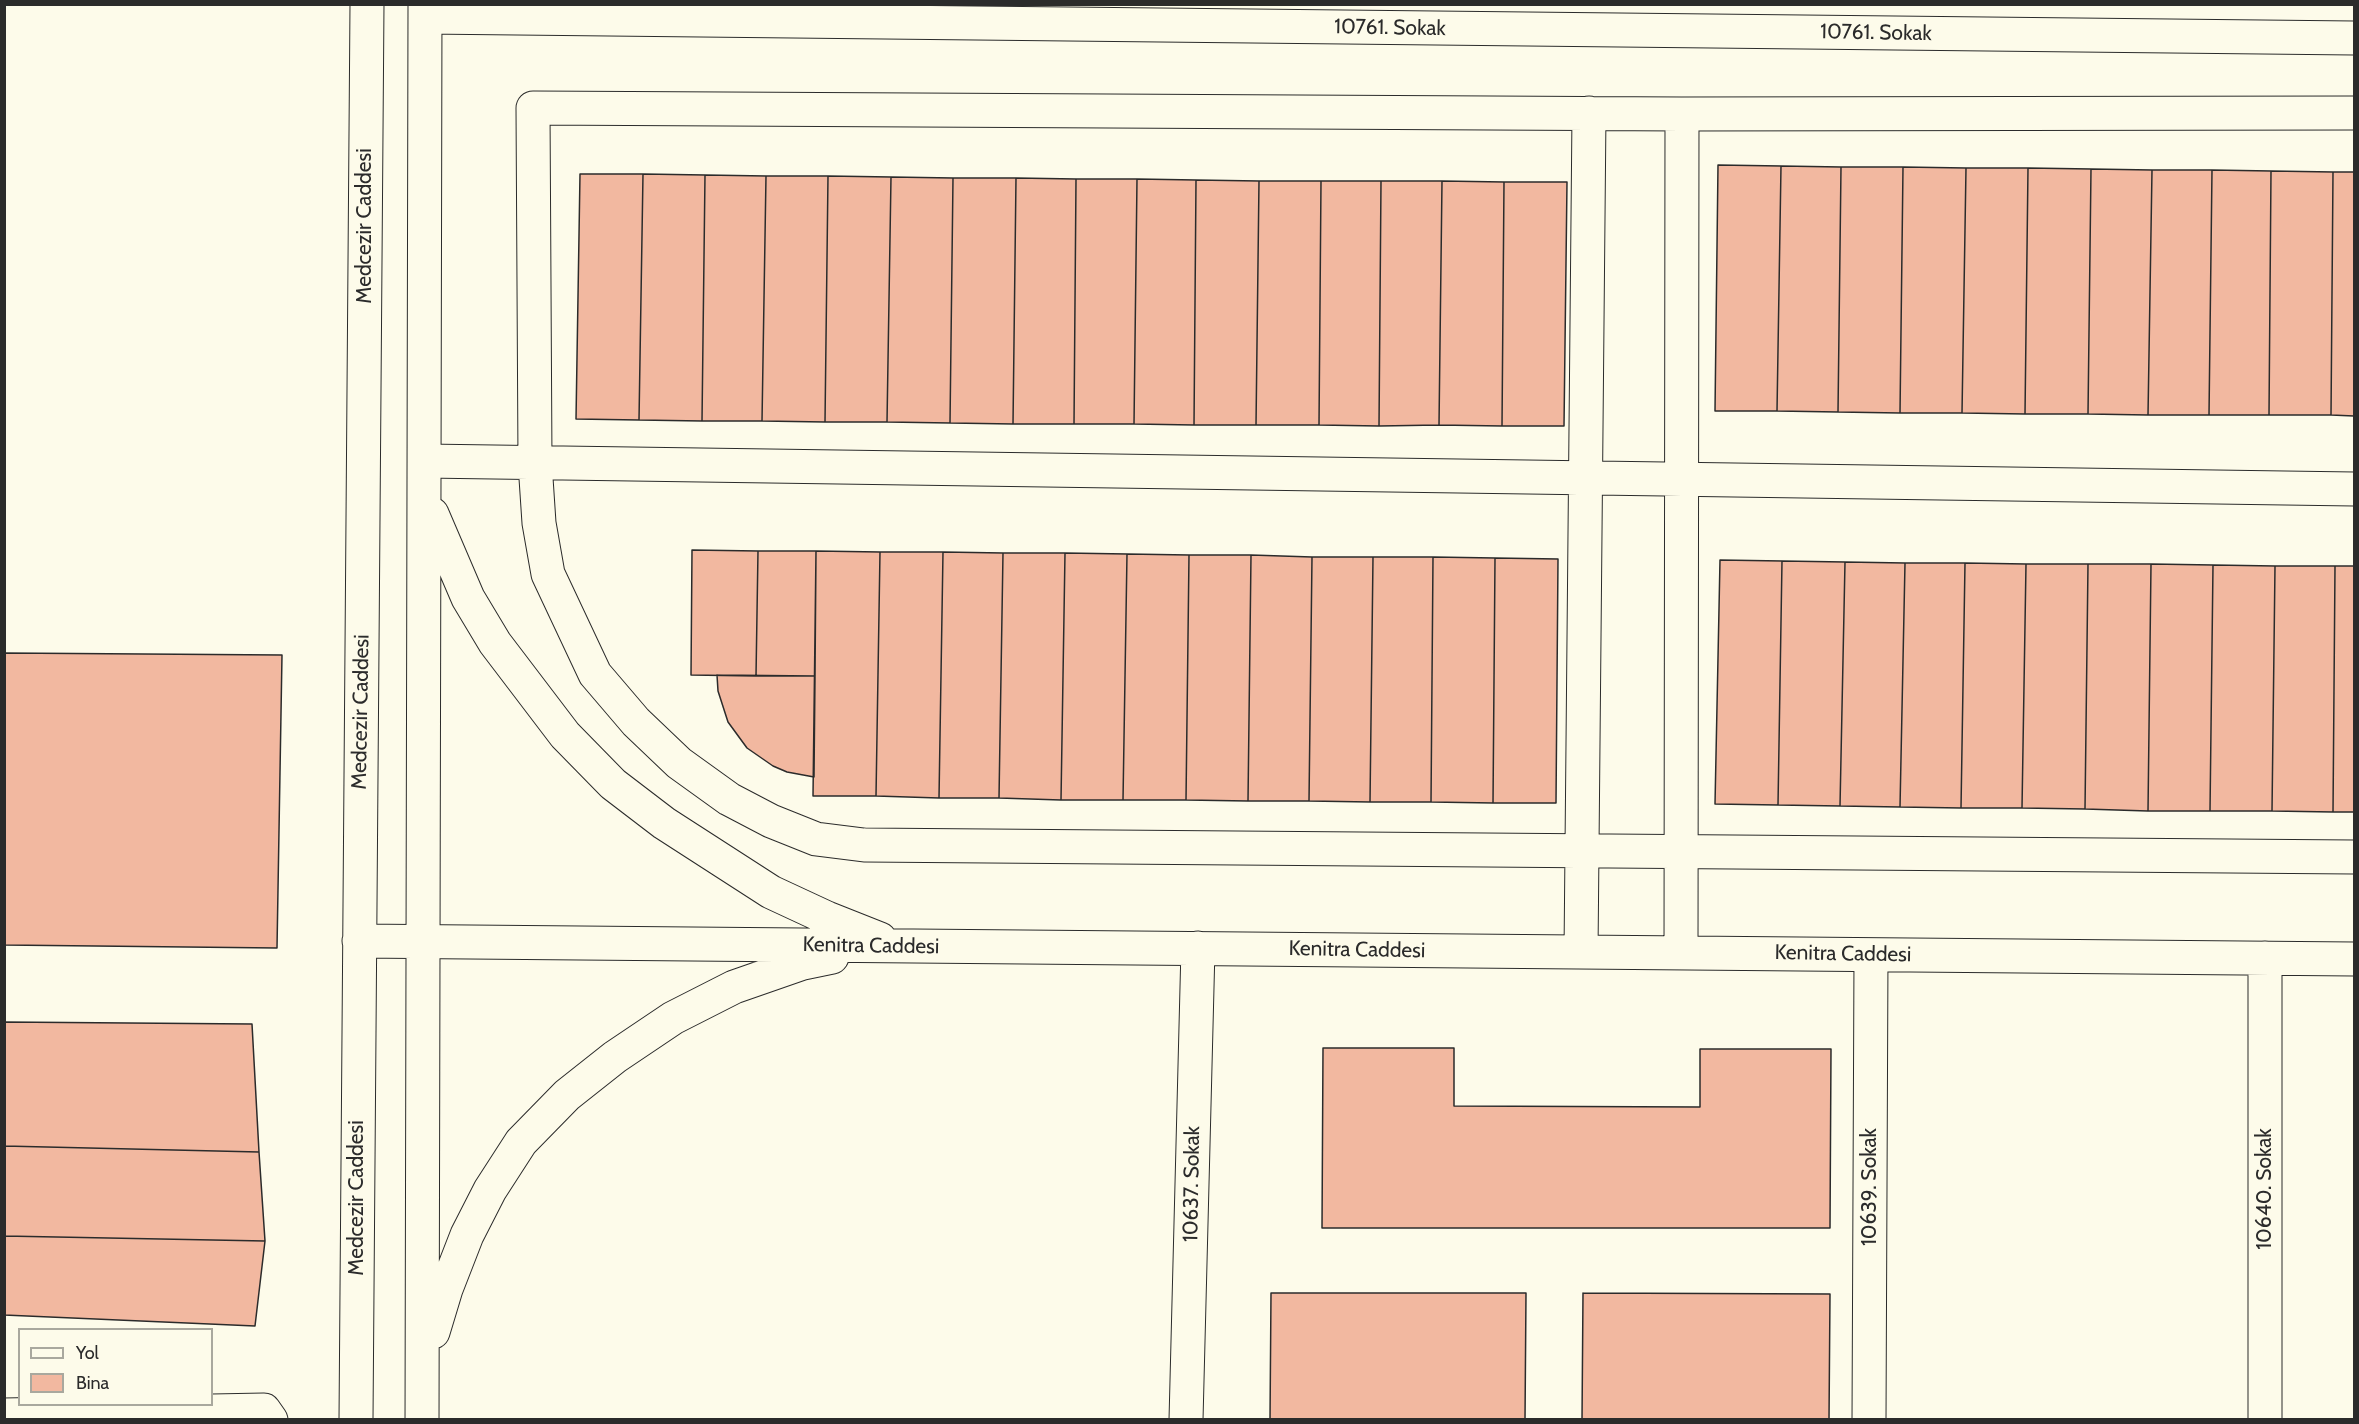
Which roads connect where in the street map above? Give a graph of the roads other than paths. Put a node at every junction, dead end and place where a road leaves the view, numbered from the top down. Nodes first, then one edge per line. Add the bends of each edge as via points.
1 (367, 4) edge
2 (425, 11) edge
3 (2355, 38) edge
4 (1589, 113) junction
5 (2355, 113) edge
6 (1682, 114) junction
7 (425, 461) junction
8 (535, 463) junction
9 (1586, 479) junction
10 (1682, 481) junction
11 (2355, 489) edge
12 (426, 498) junction
13 (1582, 849) junction
14 (1681, 851) junction
15 (2355, 857) edge
16 (359, 940) junction
17 (424, 941) junction
18 (898, 946) junction
19 (1198, 948) junction
20 (1581, 952) junction
21 (1681, 953) junction
22 (1870, 955) junction
23 (2265, 958) junction
24 (2355, 959) edge
25 (423, 1365) junction
26 (4, 1415) edge
27 (271, 1419) edge
28 (356, 1419) edge
29 (423, 1419) edge
30 (1186, 1419) edge
31 (1869, 1419) edge
32 (2265, 1419) edge

1 - 16 street, Medcezir Caddesi
2 - 3 street, 10761. Sokak
2 - 7 street
4 - 6 street
4 - 8 street via 533,108
4 - 9 street
5 - 6 street
6 - 10 street
7 - 8 street
7 - 12 street
8 - 9 street
8 - 13 street via 539,523 548,574 595,674 636,722 679,763 750,810 816,839 864,845
9 - 10 street
9 - 13 street
10 - 11 street
10 - 14 street
12 - 17 street
12 - 18 street via 468,598 495,643 565,735 613,784 664,823 771,892
13 - 14 street
13 - 20 street
14 - 15 street
14 - 21 street
16 - 17 street, Kenitra Caddesi
16 - 28 street, Medcezir Caddesi
17 - 18 street, Kenitra Caddesi
17 - 25 street
18 - 19 street, Kenitra Caddesi
18 - 25 street via 803,963 734,987 673,1018 567,1095 521,1142 490,1190 446,1289
19 - 20 street, Kenitra Caddesi
19 - 30 street, 10637. Sokak
20 - 21 street, Kenitra Caddesi
21 - 22 street, Kenitra Caddesi
22 - 23 street, Kenitra Caddesi
22 - 31 street, 10639. Sokak
23 - 24 street, Kenitra Caddesi
23 - 32 street, 10640. Sokak
25 - 29 street
26 - 27 street via 264,1410

